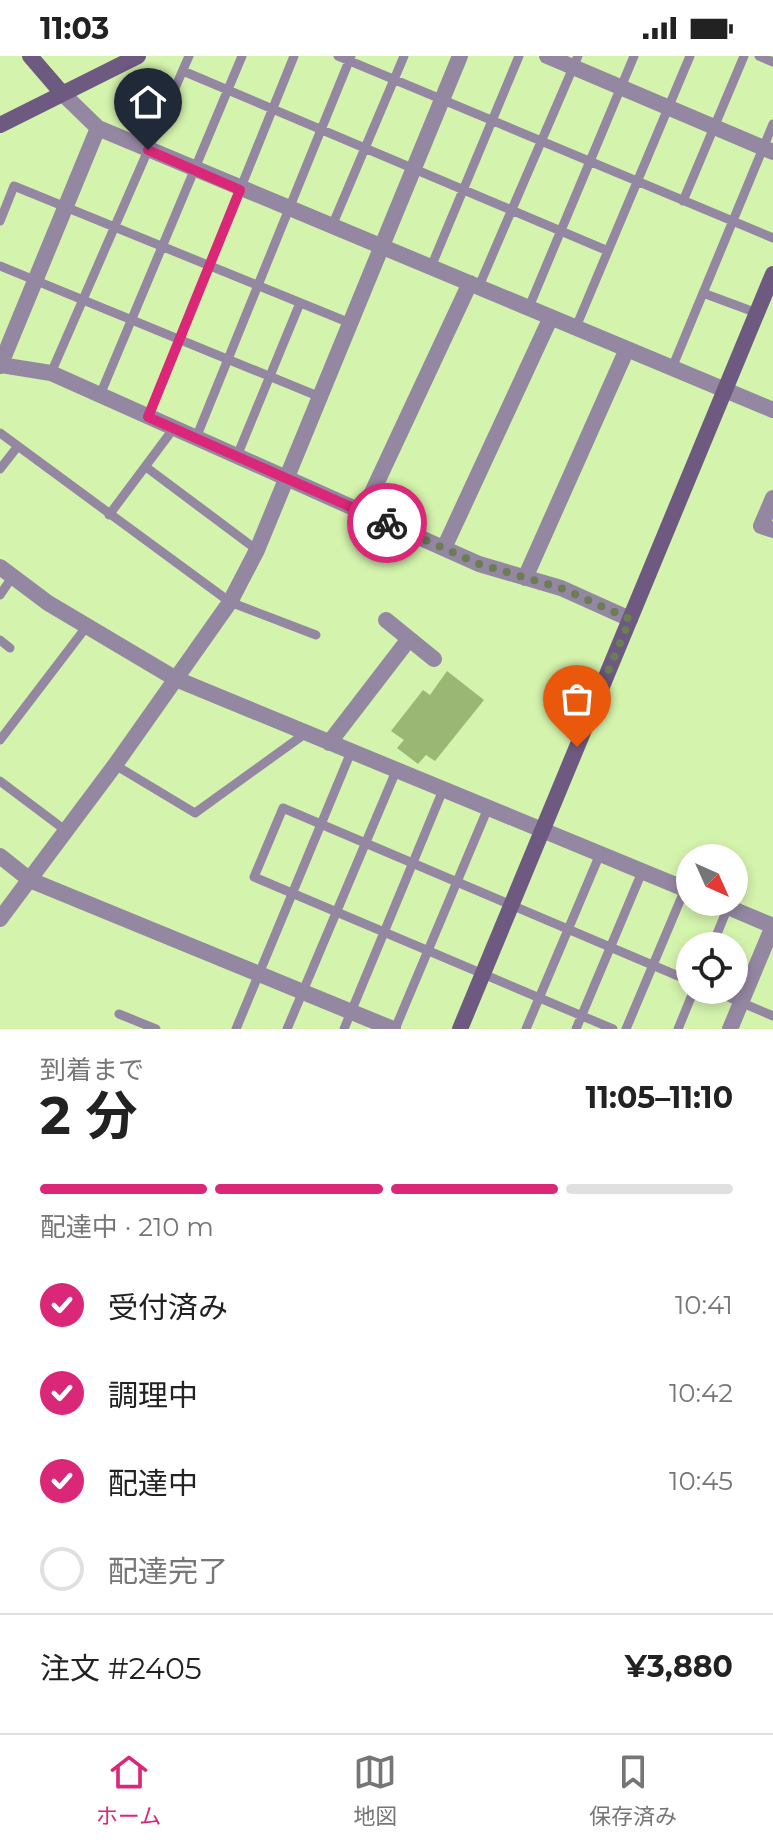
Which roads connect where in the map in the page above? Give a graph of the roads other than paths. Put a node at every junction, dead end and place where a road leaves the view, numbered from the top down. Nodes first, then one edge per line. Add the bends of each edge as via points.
1 (30, 56) edge
2 (138, 56) edge
3 (189, 56) edge
4 (242, 56) edge
5 (294, 56) edge
6 (338, 56) edge
7 (404, 56) edge
8 (460, 56) edge
9 (519, 56) edge
10 (547, 56) edge
11 (634, 56) edge
12 (690, 56) edge
13 (744, 56) edge
14 (759, 56) edge
15 (350, 58) edge
16 (575, 61) edge
17 (773, 62) edge
18 (183, 71) junction
19 (394, 80) junction
20 (621, 87) junction
21 (227, 91) junction
22 (61, 92) junction
23 (442, 100) junction
24 (668, 108) junction
25 (272, 110) junction
26 (492, 121) junction
27 (773, 124) edge
28 (0, 125) edge
29 (714, 127) junction
30 (98, 128) junction
31 (321, 130) junction
32 (541, 141) junction
33 (365, 148) junction
34 (148, 150) junction
35 (768, 150) edge
36 (590, 162) junction
37 (194, 170) junction
38 (413, 170) junction
39 (637, 181) junction
40 (240, 190) junction
41 (463, 190) junction
42 (683, 201) junction
43 (65, 208) junction
44 (289, 209) junction
45 (512, 210) junction
46 (0, 221) edge
47 (732, 221) junction
48 (332, 226) junction
49 (114, 228) junction
50 (561, 231) junction
51 (773, 238) edge
52 (162, 247) junction
53 (382, 247) junction
54 (608, 251) junction
55 (0, 266) edge
56 (209, 267) junction
57 (431, 267) junction
58 (773, 274) edge
59 (35, 280) junction
60 (475, 284) junction
61 (258, 286) junction
62 (703, 293) junction
63 (83, 300) junction
64 (300, 303) junction
65 (529, 307) junction
66 (757, 313) junction
67 (551, 317) junction
68 (131, 320) junction
69 (350, 323) junction
70 (576, 327) junction
71 (179, 340) junction
72 (627, 349) junction
73 (228, 359) junction
74 (0, 365) edge
75 (672, 368) junction
76 (51, 373) junction
77 (270, 376) junction
78 (725, 391) junction
79 (100, 395) junction
80 (320, 397) junction
81 (773, 410) edge
82 (148, 417) junction
83 (174, 428) junction
84 (0, 433) edge
85 (196, 438) junction
86 (18, 446) junction
87 (237, 456) junction
88 (146, 467) junction
89 (0, 469) edge
90 (286, 478) junction
91 (773, 498) edge
92 (363, 512) junction
93 (109, 515) junction
94 (773, 530) edge
95 (444, 548) junction
96 (257, 550) junction
97 (7, 572) edge
98 (525, 578) junction
99 (0, 595) edge
100 (230, 602) junction
101 (630, 619) junction
102 (386, 620) dead end
103 (87, 626) junction
104 (316, 635) dead end
105 (409, 639) junction
106 (0, 640) edge
107 (10, 648) dead end
108 (434, 659) dead end
109 (176, 679) junction
110 (306, 733) junction
111 (0, 740) edge
112 (329, 743) junction
113 (351, 752) junction
114 (115, 765) junction
115 (396, 771) junction
116 (0, 781) edge
117 (443, 790) junction
118 (488, 808) junction
119 (321, 824) junction
120 (65, 830) junction
121 (543, 831) junction
122 (366, 843) junction
123 (600, 854) junction
124 (0, 856) edge
125 (413, 863) junction
126 (642, 872) junction
127 (30, 880) junction
128 (457, 882) junction
129 (676, 886) edge
130 (293, 894) junction
131 (512, 905) junction
132 (337, 912) junction
133 (676, 914) edge
134 (748, 915) edge
135 (0, 919) edge
136 (773, 926) edge
137 (568, 929) junction
138 (384, 932) junction
139 (610, 947) junction
140 (428, 951) junction
141 (653, 965) junction
142 (259, 973) junction
143 (483, 974) junction
144 (676, 975) edge
145 (748, 985) edge
146 (303, 991) junction
147 (539, 998) junction
148 (688, 1004) edge
149 (740, 1004) edge
150 (746, 1004) edge
151 (351, 1011) junction
152 (119, 1014) dead end
153 (582, 1016) junction
154 (773, 1016) edge
155 (156, 1029) edge
156 (236, 1029) edge
157 (287, 1029) edge
158 (344, 1029) edge
159 (394, 1029) edge
160 (460, 1029) edge
161 (526, 1029) edge
162 (576, 1029) edge
163 (613, 1029) edge
164 (626, 1029) edge
165 (678, 1029) edge
166 (730, 1029) edge

1 - 22 street
2 - 22 street
3 - 18 lane
4 - 21 lane
5 - 25 lane
6 - 15 lane
7 - 19 lane
8 - 23 street
9 - 26 lane
10 - 16 street
11 - 20 lane
12 - 24 lane
13 - 29 lane
14 - 17 lane
15 - 19 lane
15 - 31 lane
16 - 20 street
16 - 32 lane
18 - 21 lane
18 - 34 lane
19 - 23 lane
19 - 33 lane
20 - 24 street
20 - 36 lane
21 - 25 lane
21 - 37 lane
22 - 28 street
22 - 30 street
23 - 26 lane
23 - 38 street
24 - 29 street
24 - 39 lane
25 - 31 lane
25 - 40 lane
26 - 32 lane
26 - 41 lane
27 - 35 lane
29 - 35 street
29 - 42 lane
30 - 34 street
30 - 43 street
31 - 33 lane
31 - 44 lane
32 - 36 lane
32 - 45 lane
33 - 38 lane
33 - 48 lane
34 - 37 street
34 - 49 lane
35 - 47 lane
36 - 39 lane
36 - 50 lane
37 - 40 street
37 - 52 lane
38 - 41 lane
38 - 53 street
39 - 42 lane
39 - 54 lane
40 - 44 street
40 - 56 lane
41 - 45 lane
41 - 57 lane
42 - 47 lane
43 - 46 lane via 14,186
43 - 49 lane
43 - 59 street
44 - 48 street
44 - 61 lane
45 - 50 lane
45 - 60 lane
47 - 51 lane
47 - 62 lane
48 - 53 street
49 - 52 lane
49 - 63 lane
50 - 54 lane
50 - 65 lane
52 - 56 lane
52 - 68 lane
53 - 57 street
53 - 69 street
54 - 70 lane
55 - 59 lane
56 - 61 lane
56 - 71 lane
57 - 60 street
58 - 66 street
59 - 63 lane
59 - 74 street
60 - 65 street
60 - 92 street
61 - 64 lane
61 - 73 lane
62 - 66 lane
62 - 75 lane
63 - 68 lane
63 - 76 lane
64 - 69 lane
64 - 77 lane
65 - 67 street
66 - 78 street
67 - 70 street
67 - 95 street
68 - 71 lane
68 - 79 lane
69 - 80 street
70 - 72 street
71 - 73 lane
71 - 82 lane
72 - 75 street
72 - 98 street
73 - 77 lane
73 - 85 lane
74 - 76 street
75 - 78 street
76 - 79 street
77 - 80 lane
77 - 87 lane
78 - 81 street
78 - 101 street
79 - 82 street
80 - 90 street
82 - 83 street
83 - 85 street
83 - 88 lane
84 - 86 lane
85 - 87 street
86 - 89 lane
86 - 93 lane
87 - 90 street
88 - 93 lane
88 - 96 lane
90 - 92 street
90 - 96 street
91 - 94 street via 761,526
92 - 95 street
93 - 100 lane
95 - 98 street
96 - 100 street
97 - 99 lane
97 - 103 street
98 - 101 street
100 - 104 lane
100 - 109 street
101 - 121 street
102 - 105 street
103 - 109 street
103 - 111 lane
105 - 108 street
105 - 112 street
106 - 107 lane
109 - 110 street
109 - 114 street
110 - 112 street
110 - 114 lane via 195,813
112 - 113 street
113 - 115 street
113 - 119 lane
114 - 120 street
115 - 117 street
115 - 122 lane
116 - 120 lane
117 - 118 street
117 - 125 lane
118 - 121 street
118 - 128 lane
119 - 122 lane
119 - 130 lane
119 - 130 lane via 283,808 254,877
120 - 127 street
121 - 123 street
121 - 131 street
122 - 125 lane
122 - 132 lane
123 - 126 street
123 - 137 lane
124 - 127 street
125 - 128 lane
125 - 138 lane
126 - 129 street
126 - 139 lane
127 - 135 street
127 - 142 street
128 - 131 lane
128 - 140 lane
130 - 132 lane
130 - 142 lane
131 - 137 lane
131 - 143 street
132 - 138 lane
132 - 146 lane
133 - 141 lane
134 - 136 street
136 - 145 street
137 - 139 lane
137 - 147 lane
138 - 140 lane
138 - 151 lane
139 - 141 lane
139 - 153 lane
140 - 143 lane
140 - 159 lane
141 - 144 lane
141 - 164 lane
142 - 146 street
142 - 156 lane
143 - 147 lane
143 - 160 street
146 - 151 street
146 - 157 lane
147 - 153 lane
147 - 161 lane
148 - 165 lane
149 - 166 street
150 - 154 lane
151 - 158 lane
151 - 159 street
152 - 155 lane
153 - 162 lane
153 - 163 lane

